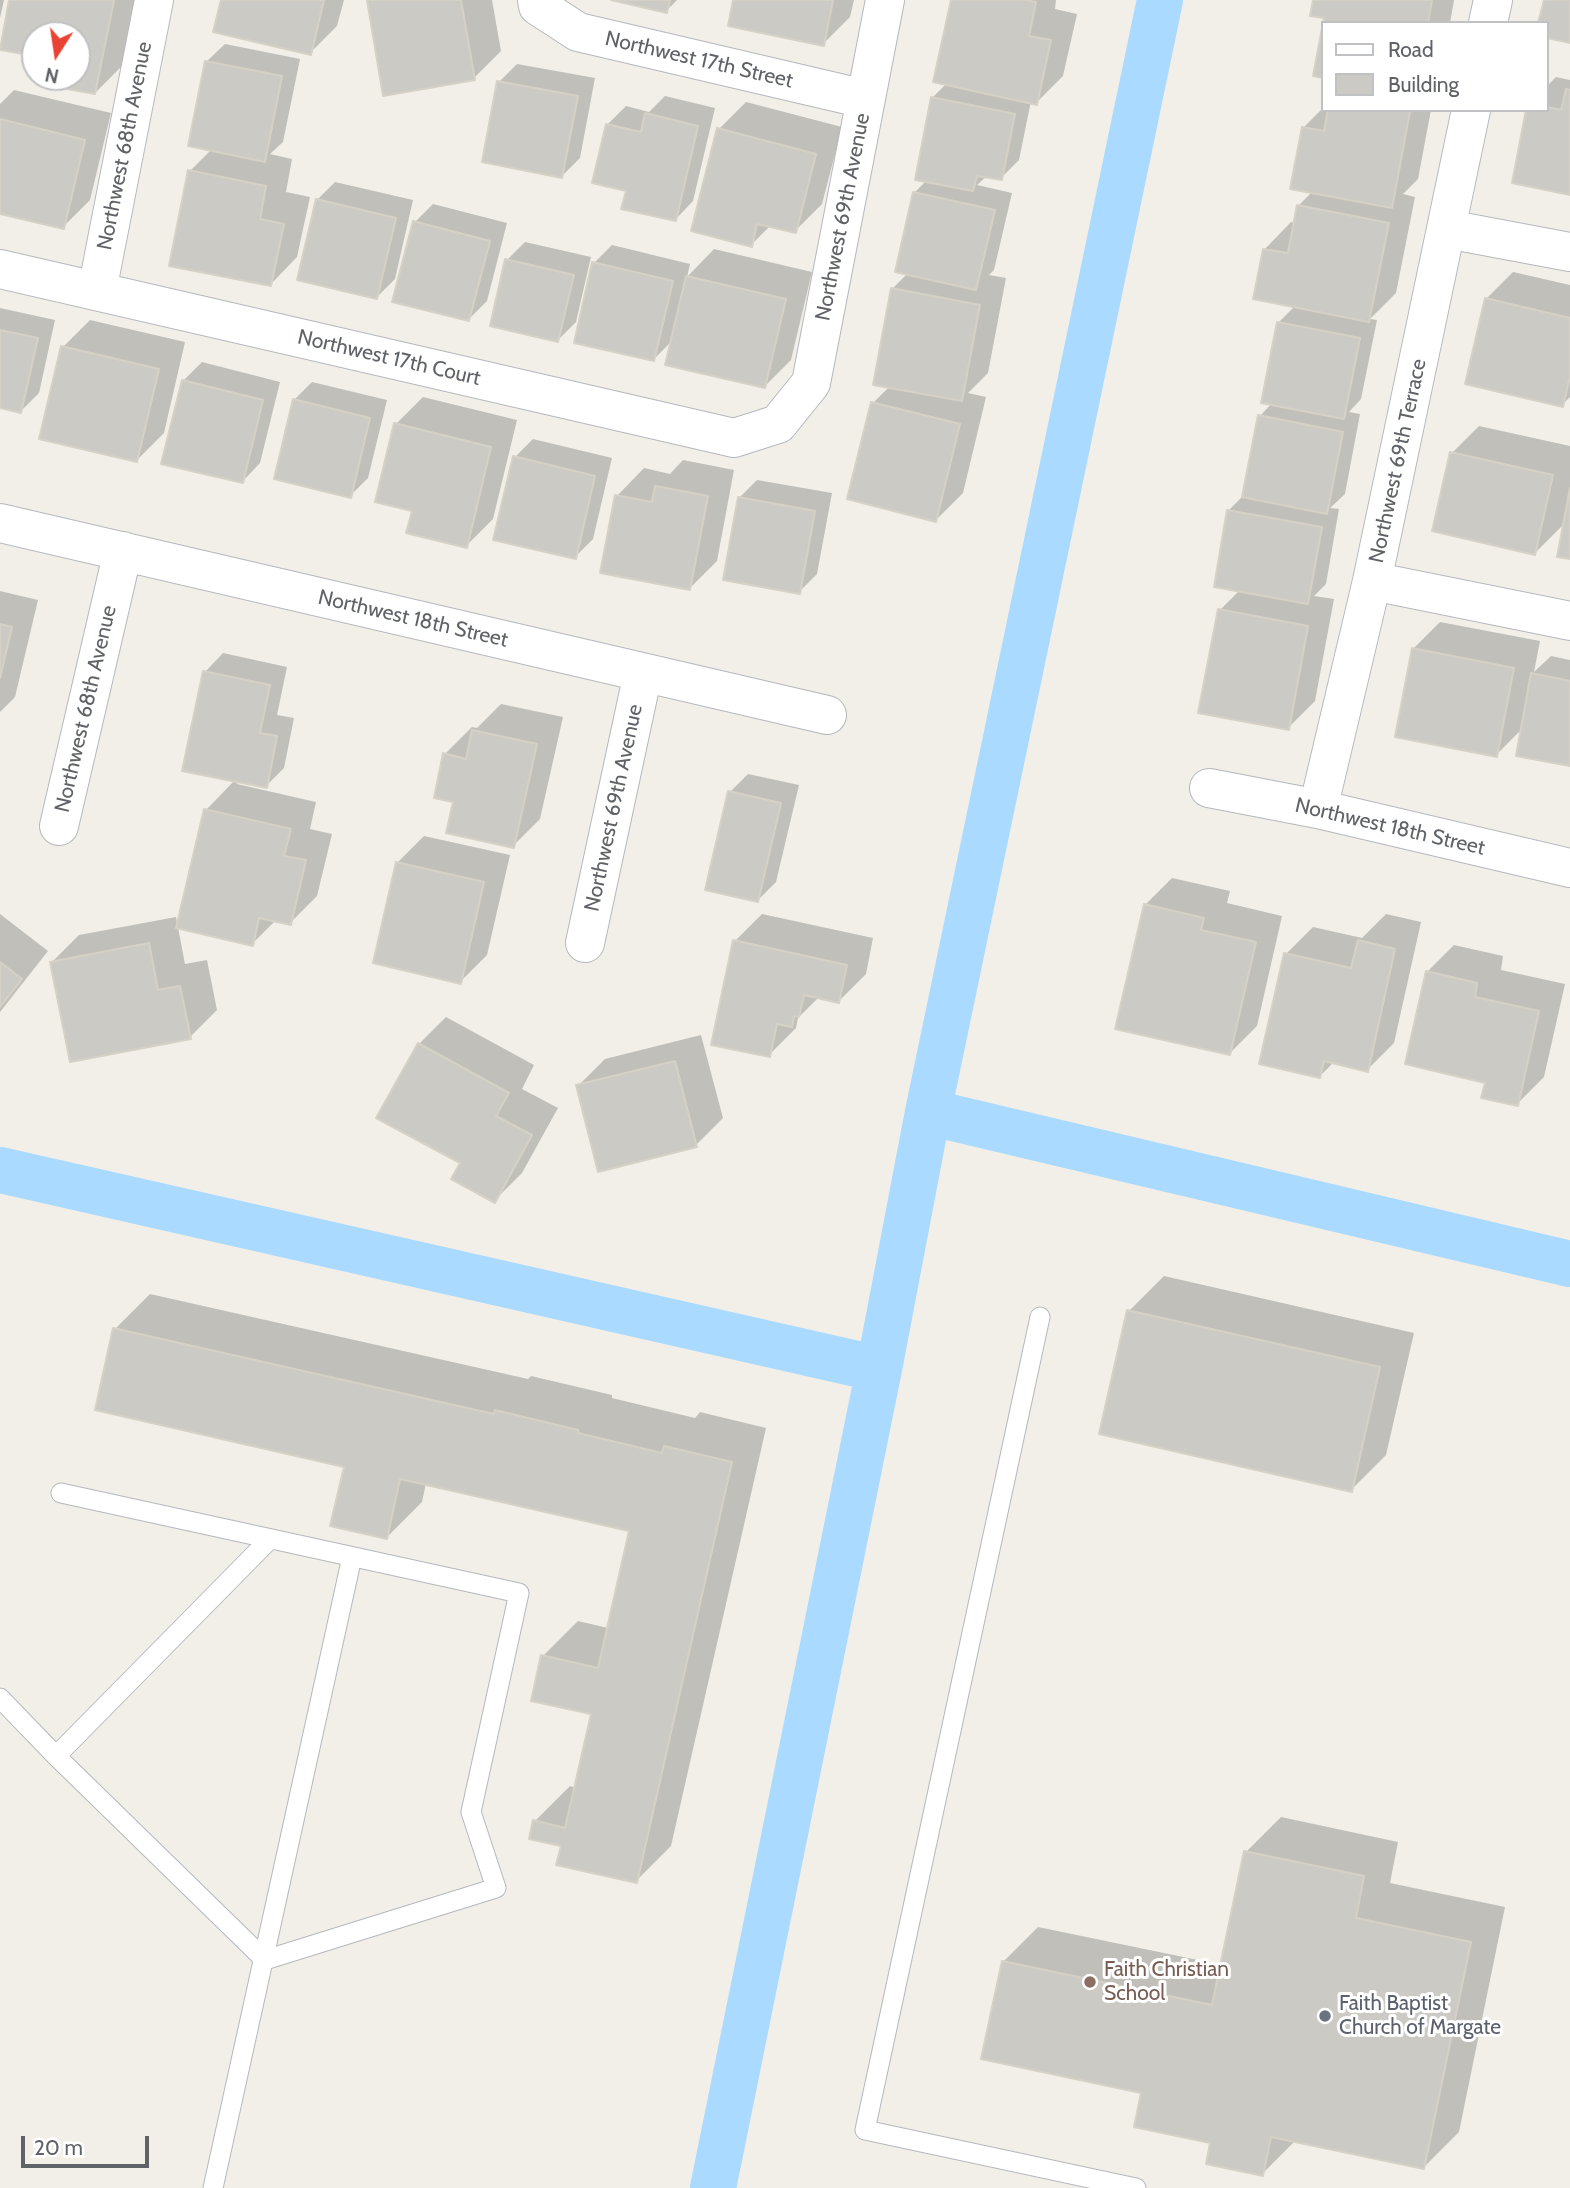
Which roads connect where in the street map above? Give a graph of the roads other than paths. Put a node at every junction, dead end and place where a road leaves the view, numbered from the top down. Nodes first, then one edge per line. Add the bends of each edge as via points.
1 (154, 0) edge
2 (885, 0) edge
3 (1493, 0) edge
4 (538, 3) edge
5 (1488, 21) edge
6 (865, 99) junction
7 (1471, 112) edge
8 (1447, 229) junction
9 (1570, 252) edge
10 (0, 269) edge
11 (97, 291) junction
12 (778, 424) joint
13 (0, 523) edge
14 (123, 551) junction
15 (1372, 581) junction
16 (1570, 621) edge
17 (643, 673) junction
18 (827, 715) dead end
19 (1209, 788) dead end
20 (1318, 809) junction
21 (59, 826) dead end
22 (1570, 868) edge
23 (585, 943) dead end
24 (1040, 1317) dead end
25 (61, 1493) dead end
26 (270, 1539) junction
27 (352, 1556) junction
28 (0, 1698) edge
29 (56, 1756) junction
30 (265, 1960) junction
31 (1114, 2186) edge
32 (214, 2188) edge
33 (1136, 2188) edge

1 - 11 street, Northwest 68th Avenue
2 - 6 street, Northwest 69th Avenue
3 - 5 street
4 - 6 street, Northwest 17th Street via 578,32
6 - 12 street, Northwest 69th Avenue via 811,383
7 - 8 street, Northwest 69th Terrace
8 - 9 street
8 - 15 street, Northwest 69th Terrace
10 - 11 street, Northwest 17th Court
11 - 12 street, Northwest 17th Court via 734,438
13 - 14 street, Northwest 18th Street
14 - 17 street, Northwest 18th Street
14 - 21 street, Northwest 68th Avenue
15 - 16 street
15 - 20 street, Northwest 69th Terrace
17 - 18 street, Northwest 18th Street
17 - 23 street, Northwest 69th Avenue
19 - 20 street, Northwest 18th Street
20 - 22 street, Northwest 18th Street
24 - 31 lane via 865,2130
25 - 26 lane
26 - 27 lane
26 - 29 lane
27 - 30 lane
27 - 30 lane via 519,1593 471,1812 495,1888
28 - 29 lane
29 - 30 lane
30 - 32 lane
31 - 33 lane

